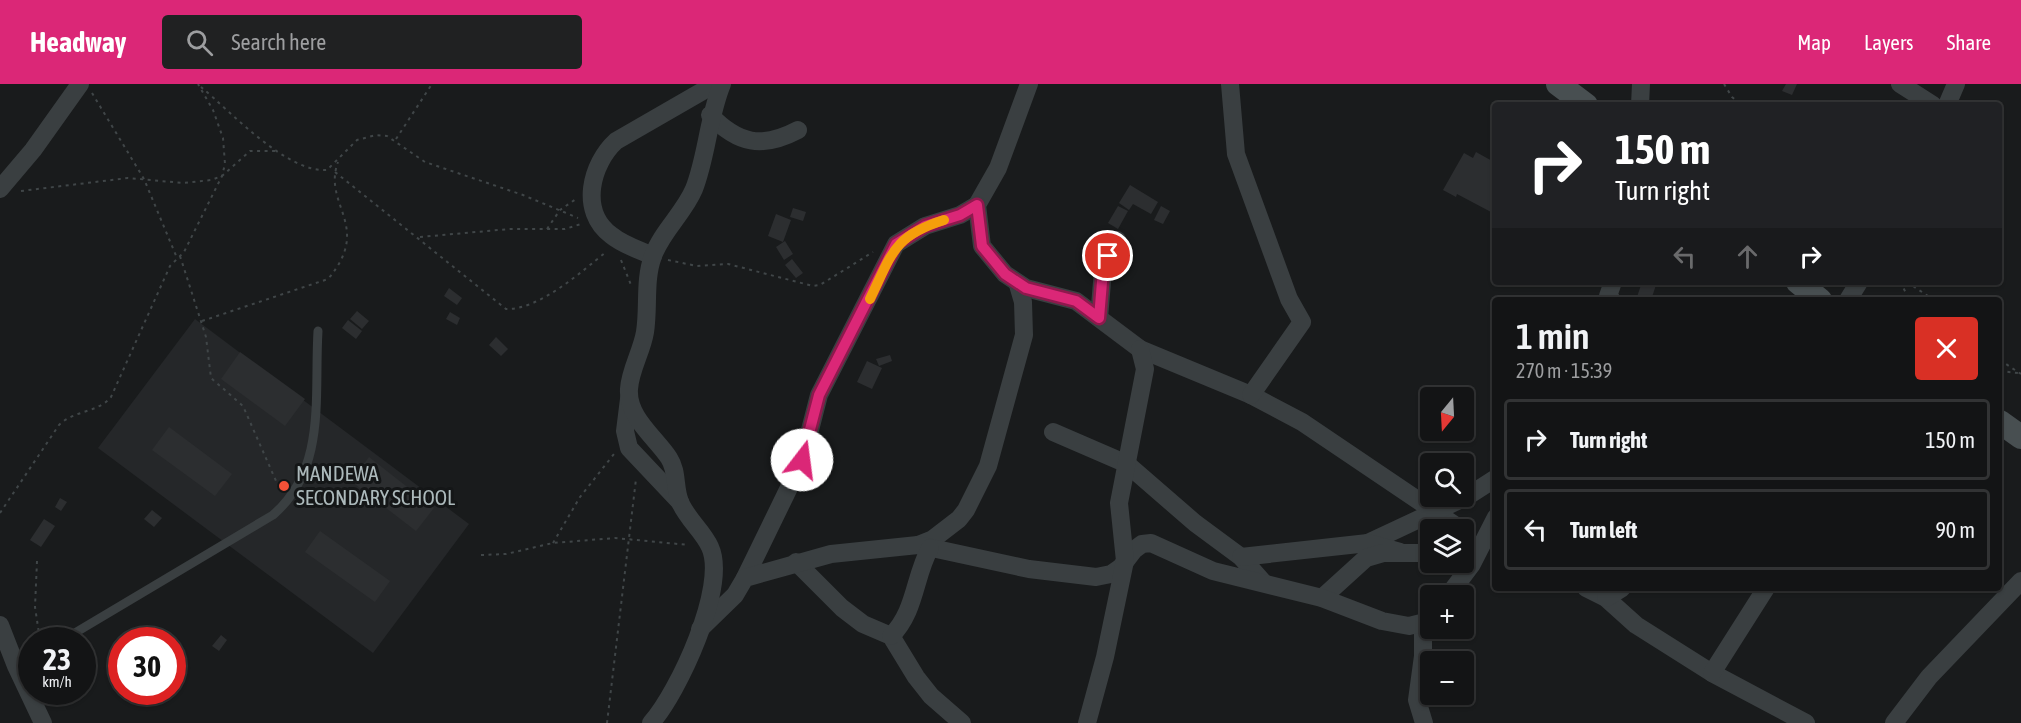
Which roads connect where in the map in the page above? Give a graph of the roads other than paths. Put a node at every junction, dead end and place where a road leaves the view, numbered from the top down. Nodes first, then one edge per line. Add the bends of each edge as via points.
1 (1029, 84) edge
2 (1230, 84) edge
3 (1558, 84) edge
4 (1641, 84) edge
5 (1900, 84) edge
6 (1956, 84) edge
7 (715, 86) edge
8 (86, 88) edge
9 (1582, 102) edge
10 (1640, 102) edge
11 (1928, 102) edge
12 (1948, 102) edge
13 (710, 115) junction
14 (798, 130) dead end
15 (6, 190) edge
16 (977, 205) junction
17 (1117, 240) dead end
18 (653, 256) junction
19 (1018, 285) junction
20 (1802, 285) edge
21 (1816, 297) edge
22 (1099, 318) junction
23 (318, 331) dead end
24 (1140, 349) junction
25 (1251, 395) junction
26 (629, 397) junction
27 (2002, 423) edge
28 (1053, 432) dead end
29 (2021, 437) edge
30 (1127, 464) junction
31 (1492, 481) edge
32 (680, 502) junction
33 (1437, 512) junction
34 (1447, 519) edge
35 (1492, 529) edge
36 (1368, 543) junction
37 (924, 547) junction
38 (1484, 550) edge
39 (1400, 552) junction
40 (1420, 553) edge
41 (1242, 557) junction
42 (1125, 561) junction
43 (796, 562) junction
44 (745, 578) junction
45 (2021, 581) edge
46 (1263, 582) junction
47 (1457, 585) edge
48 (1593, 591) edge
49 (1617, 591) edge
50 (1764, 591) edge
51 (1322, 598) junction
52 (1606, 598) junction
53 (1420, 622) edge
54 (0, 626) edge
55 (85, 627) edge
56 (700, 629) junction
57 (891, 636) junction
58 (1425, 639) edge
59 (18, 664) edge
60 (15, 666) junction
61 (1712, 673) junction
62 (44, 723) edge
63 (651, 723) edge
64 (962, 723) edge
65 (1087, 723) edge
66 (1424, 723) edge
67 (1806, 723) edge
68 (1895, 723) edge

1 - 16 street via 998,168
2 - 25 street via 1236,154 1289,299 1302,322
3 - 9 main road
4 - 10 street
5 - 11 street
6 - 12 street
7 - 13 street
7 - 18 street via 644,123 605,151 592,180 596,215 613,240
8 - 15 street via 33,150
13 - 14 street via 727,131 755,141 771,142
13 - 18 street via 693,190
16 - 19 street via 982,246
16 - 44 street via 925,226 896,244 819,395 802,460
17 - 22 street via 1103,270
18 - 26 street via 646,292 645,334
19 - 22 street via 1076,301
19 - 37 street via 1024,335 988,466 959,519
20 - 21 main road
22 - 24 street
23 - 55 lane via 312,454 305,475 285,504 273,515
24 - 25 street
24 - 30 street via 1145,369
25 - 33 street via 1302,422
26 - 32 street via 634,414 670,459
26 - 32 street via 630,447
27 - 29 main road
28 - 30 street
30 - 41 street via 1186,516
30 - 42 street via 1119,502
31 - 33 street
32 - 56 street via 710,547 715,580
33 - 34 street
33 - 36 street
35 - 38 street
36 - 39 street
36 - 41 street
37 - 42 street via 1029,569 1096,577 1111,574
37 - 43 street via 831,554
37 - 57 street via 911,607
38 - 47 street
39 - 40 street
39 - 51 street via 1366,558
41 - 46 street
42 - 46 street via 1142,544 1157,544 1196,565
42 - 65 street
43 - 44 street
43 - 57 street via 842,608 863,624
44 - 56 street via 735,595
45 - 68 street via 1942,662
46 - 51 street
48 - 52 street
49 - 52 street
50 - 61 street
51 - 53 street via 1382,621 1410,626
52 - 61 street via 1636,625
54 - 60 street
56 - 63 street via 678,679
57 - 64 street via 931,696
58 - 66 street via 1417,700
59 - 60 lane
60 - 62 street
61 - 67 street

